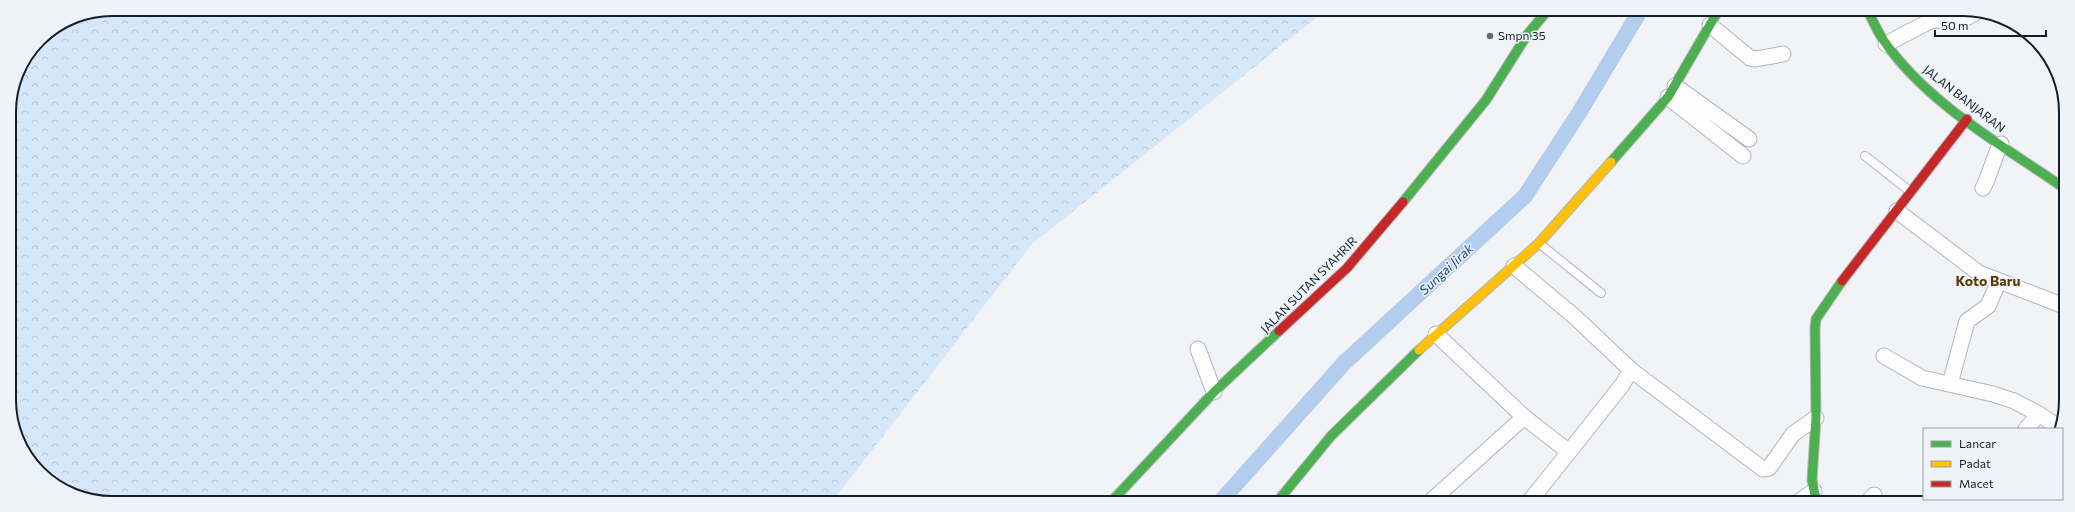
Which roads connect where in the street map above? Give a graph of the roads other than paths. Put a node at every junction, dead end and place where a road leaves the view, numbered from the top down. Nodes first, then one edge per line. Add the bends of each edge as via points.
1 (1543, 16) edge
2 (1715, 16) edge
3 (1871, 16) edge
4 (1969, 16) edge
5 (1710, 25) junction
6 (1886, 44) junction
7 (1783, 54) dead end
8 (1671, 91) junction
9 (1967, 119) junction
10 (1749, 138) dead end
11 (2001, 144) junction
12 (1743, 156) dead end
13 (1864, 156) dead end
14 (2059, 185) edge
15 (1983, 188) dead end
16 (1912, 192) junction
17 (1897, 211) junction
18 (1539, 243) junction
19 (1514, 266) junction
20 (1999, 281) junction
21 (1601, 293) dead end
22 (2059, 304) edge
23 (1436, 334) junction
24 (1198, 349) dead end
25 (1884, 356) dead end
26 (1631, 370) junction
27 (1950, 384) junction
28 (1214, 392) junction
29 (2039, 414) junction
30 (1524, 416) junction
31 (1816, 418) junction
32 (2055, 425) edge
33 (2027, 428) edge
34 (1569, 452) junction
35 (1117, 496) edge
36 (1282, 496) edge
37 (1439, 496) edge
38 (1534, 496) edge
39 (1817, 496) edge

1 - 28 street, JALAN SUTAN SYAHRIR via 1527,35 1486,100 1422,181 1347,268
2 - 5 street
3 - 6 street, JALAN BANJARAN
4 - 6 street via 1960,21 1928,22
5 - 7 street via 1750,58
5 - 8 street
6 - 9 street, JALAN BANJARAN via 1927,88
8 - 10 street
8 - 12 street
8 - 18 street
9 - 11 street, JALAN BANJARAN
9 - 16 street
11 - 14 street, JALAN BANJARAN
11 - 15 street
13 - 16 lane
16 - 17 street
17 - 20 street via 1979,273
17 - 31 street via 1816,319
18 - 19 street
18 - 21 lane
19 - 23 street
19 - 26 street via 1575,317
20 - 22 street
20 - 27 street via 1988,306 1967,321
23 - 30 street
23 - 36 street via 1331,436
24 - 28 street
25 - 27 street via 1922,378
26 - 31 street via 1763,469 1769,468 1793,434
26 - 34 street
27 - 29 street via 2014,400
28 - 35 street, JALAN SUTAN SYAHRIR
29 - 32 street
29 - 33 street
30 - 34 street
30 - 37 street
31 - 39 street via 1812,480
34 - 38 street

